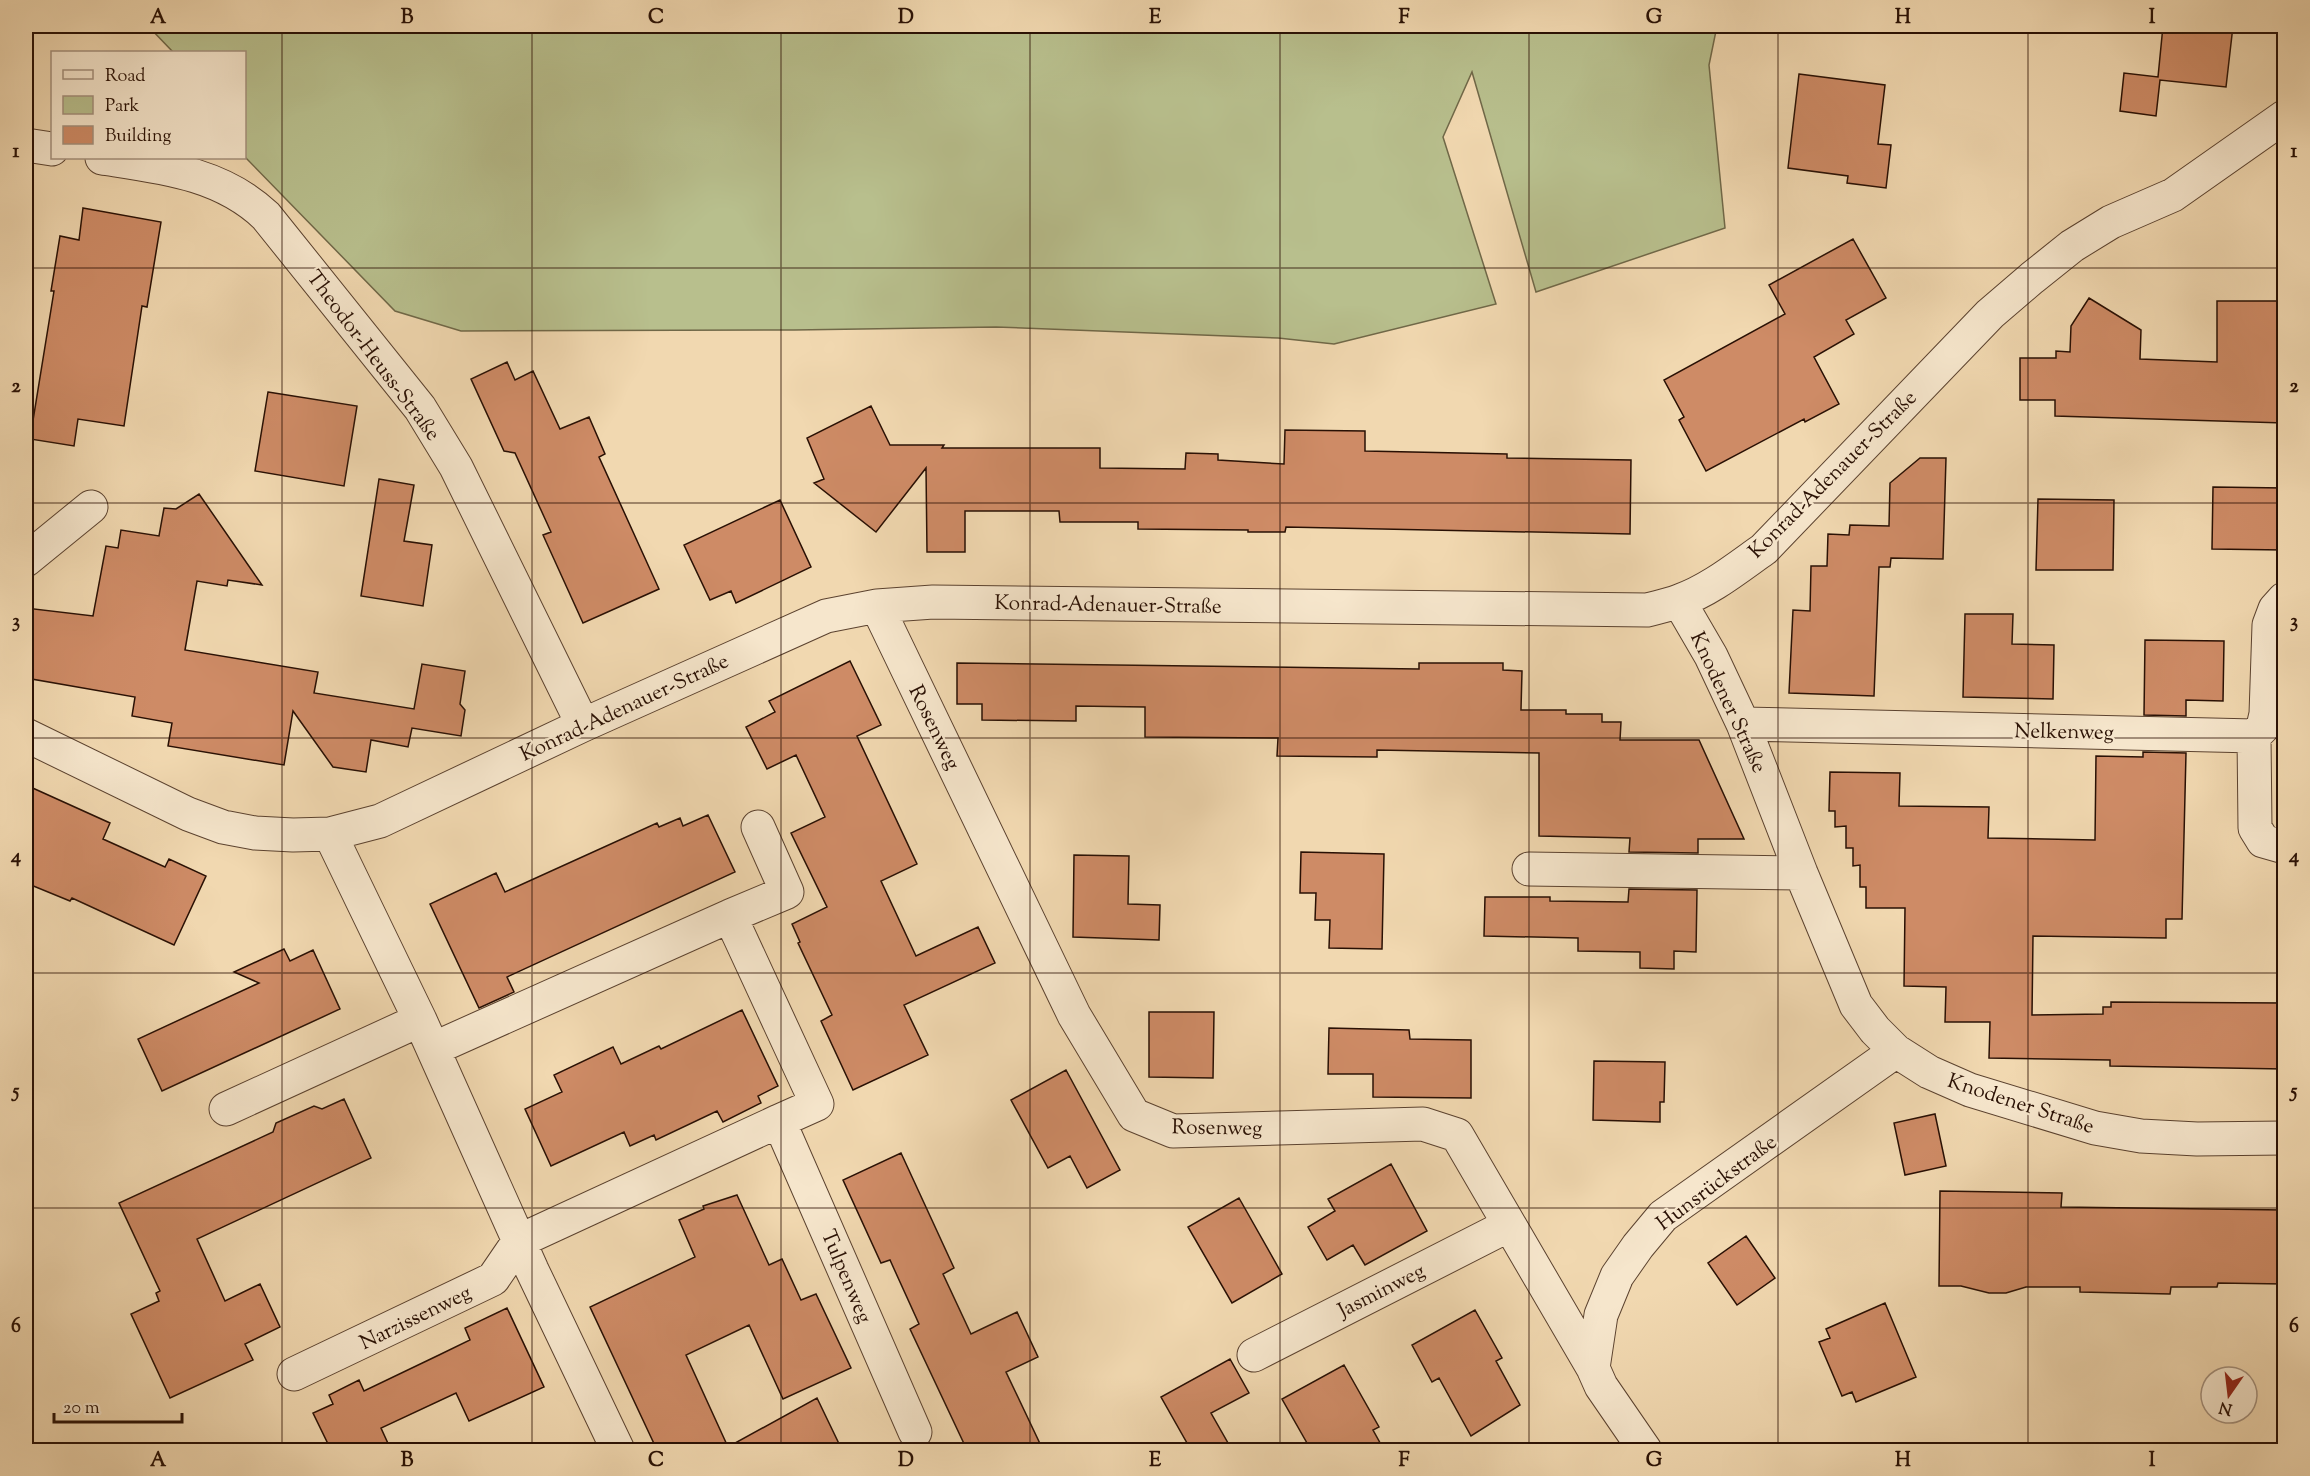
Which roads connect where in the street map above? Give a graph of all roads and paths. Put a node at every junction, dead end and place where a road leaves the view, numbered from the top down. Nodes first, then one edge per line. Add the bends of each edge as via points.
1 (2284, 117) edge
2 (26, 145) edge
3 (51, 149) edge
4 (108, 159) edge
5 (90, 507) dead end
6 (26, 560) edge
7 (2284, 599) edge
8 (1679, 601) junction
9 (877, 606) junction
10 (1743, 724) junction
11 (583, 725) junction
12 (26, 735) edge
13 (2254, 736) junction
14 (758, 827) dead end
15 (330, 834) junction
16 (2284, 848) edge
17 (1529, 869) dead end
18 (1801, 873) junction
19 (730, 916) junction
20 (426, 1034) junction
21 (1896, 1051) junction
22 (226, 1109) dead end
23 (779, 1120) junction
24 (2284, 1138) edge
25 (1509, 1225) junction
26 (519, 1241) junction
27 (1254, 1355) dead end
28 (1593, 1368) junction
29 (294, 1374) dead end
30 (915, 1432) dead end
31 (618, 1450) edge
32 (1645, 1450) edge

1 - 8 street, Konrad-Adenauer-Straße via 2173,195 2111,222 2072,246 1990,314 1764,549 1726,576
2 - 3 street
4 - 11 street, Theodor-Heuss-Straße via 183,171 223,186 250,201 266,216 420,408 456,467
5 - 6 street
7 - 13 street via 2269,626 2266,714 2263,727
8 - 9 street, Konrad-Adenauer-Straße via 1647,610 933,602
8 - 10 street, Knodener Straße via 1711,656
9 - 11 street, Konrad-Adenauer-Straße via 826,616
9 - 25 street, Rosenweg via 1074,1015 1134,1115 1173,1131 1423,1124 1458,1135
10 - 13 street, Nelkenweg
10 - 18 street, Knodener Straße
11 - 15 street, Konrad-Adenauer-Straße via 380,821
12 - 15 street, Konrad-Adenauer-Straße via 188,814 223,827 293,836
13 - 16 street via 2255,828 2263,842
14 - 19 street via 787,892
15 - 20 street
17 - 18 street
18 - 21 street, Knodener Straße via 1856,1005
19 - 20 street
19 - 23 street via 817,1104
20 - 22 street
20 - 26 street
21 - 24 street, Knodener Straße via 1929,1072 1970,1089 2095,1128 2141,1136
21 - 28 street, Hunsrückstraße via 1663,1216 1617,1276 1601,1315
23 - 26 street
23 - 30 street, Tulpenweg
25 - 27 street, Jasminweg
25 - 28 street, Rosenweg
26 - 29 street, Narzissenweg via 493,1279
26 - 31 street
28 - 32 street

